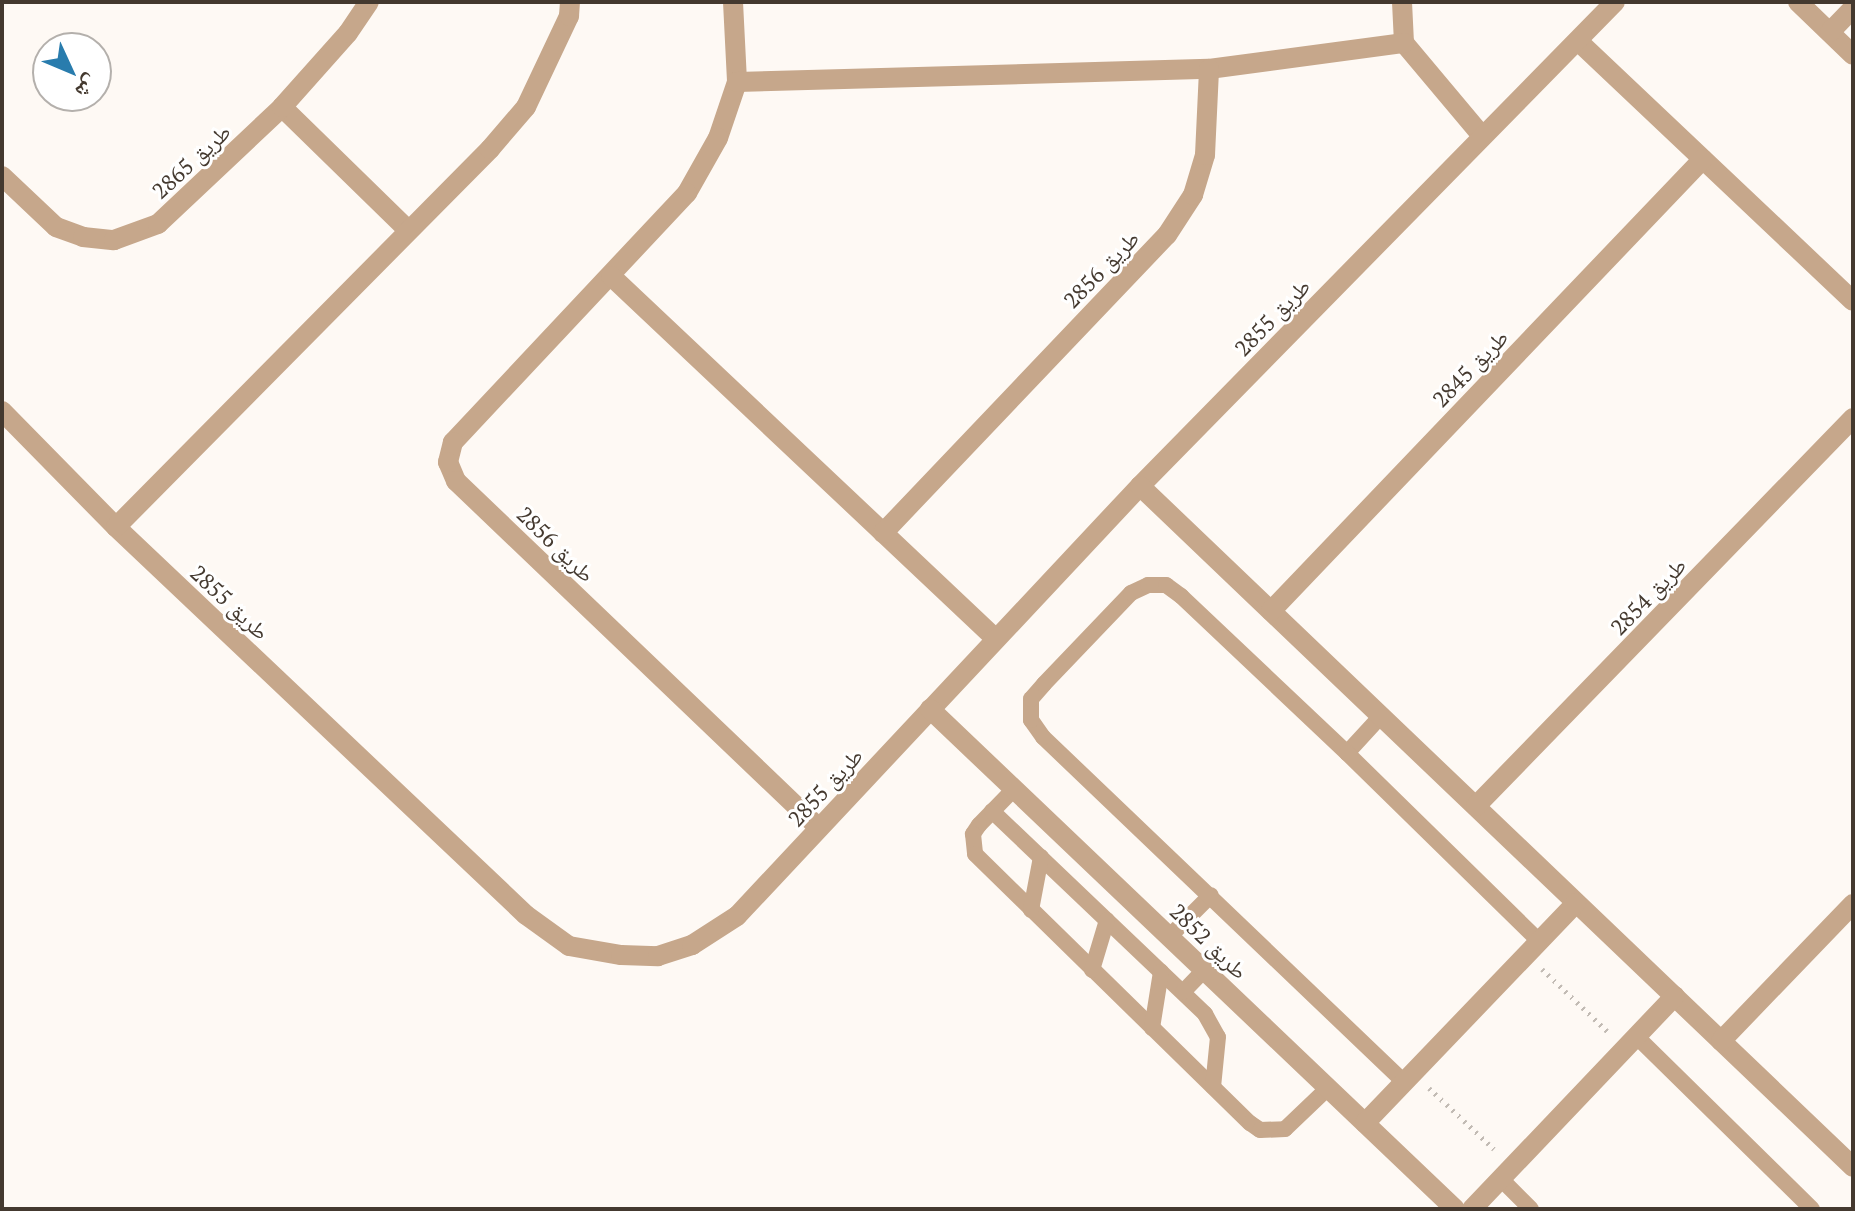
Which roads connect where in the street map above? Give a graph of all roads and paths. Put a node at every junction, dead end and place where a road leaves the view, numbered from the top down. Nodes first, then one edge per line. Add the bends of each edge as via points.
1 (369, 2) edge
2 (570, 2) edge
3 (733, 2) edge
4 (1402, 2) edge
5 (1615, 2) edge
6 (1798, 2) edge
7 (1853, 8) edge
8 (1830, 32) junction
9 (1578, 41) junction
10 (1404, 43) junction
11 (1853, 55) edge
12 (1209, 69) junction
13 (737, 82) junction
14 (282, 107) junction
15 (1482, 136) junction
16 (1703, 159) junction
17 (2, 176) edge
18 (407, 229) junction
19 (611, 276) junction
20 (1853, 301) edge
21 (2, 411) edge
22 (1853, 418) edge
23 (1140, 486) junction
24 (116, 527) junction
25 (883, 533) junction
26 (1271, 611) junction
27 (996, 639) junction
28 (930, 709) junction
29 (1381, 716) junction
30 (1347, 753) junction
31 (1014, 789) junction
32 (1476, 806) junction
33 (992, 811) junction
34 (819, 828) junction
35 (1041, 857) junction
36 (1211, 895) junction
37 (1576, 903) junction
38 (1853, 904) edge
39 (1031, 910) junction
40 (1107, 920) junction
41 (1169, 937) junction
42 (1533, 947) junction
43 (1092, 970) junction
44 (1204, 970) junction
45 (1161, 972) junction
46 (1183, 992) junction
47 (1675, 996) junction
48 (1152, 1028) junction
49 (1721, 1041) junction
50 (1631, 1042) junction
51 (1409, 1077) junction
52 (1213, 1087) junction
53 (1328, 1088) junction
54 (1365, 1123) junction
55 (1853, 1167) edge
56 (1507, 1173) junction
57 (1455, 1209) edge
58 (1472, 1209) edge
59 (1531, 1209) edge
60 (1812, 1209) edge

1 - 14 street, طريق 2865
2 - 18 street via 569,16 526,107
3 - 13 street, طريق 2856
4 - 10 street
5 - 9 street, طريق 2855
6 - 8 street
7 - 8 street
8 - 11 street
9 - 15 street, طريق 2855
9 - 16 street
10 - 12 street
10 - 15 street
12 - 13 street
12 - 25 street, طريق 2856 via 1205,155 1193,195 1167,235
13 - 19 street, طريق 2856 via 718,138 687,193
14 - 17 street, طريق 2865 via 158,224 114,240 56,227
14 - 18 street
15 - 23 street, طريق 2855
16 - 20 street
16 - 26 street, طريق 2845
18 - 24 street
19 - 25 street
19 - 34 street, طريق 2856 via 453,442 448,462 456,481
21 - 24 street, طريق 2855
22 - 32 street, طريق 2854
23 - 26 street
23 - 27 street, طريق 2855
24 - 34 street, طريق 2855 via 526,915 569,946 658,956 692,945 737,916
25 - 27 street
26 - 29 street
27 - 28 street, طريق 2855
28 - 31 street, طريق 2852
28 - 34 street, طريق 2855
29 - 30 lane
29 - 32 street
30 - 36 lane via 1181,596 1166,585 1148,585 1131,593 1031,699 1031,720
30 - 42 lane
31 - 33 lane
31 - 41 street, طريق 2852
32 - 37 street
33 - 35 lane
33 - 39 lane via 973,834 975,854
35 - 39 lane
35 - 40 lane
36 - 41 lane
36 - 51 lane
37 - 42 street
37 - 47 street
38 - 49 street
39 - 43 lane
40 - 43 lane
40 - 45 lane
41 - 44 street, طريق 2852
42 - 50 path
42 - 51 street
43 - 48 lane
44 - 46 lane
44 - 53 street, طريق 2852
45 - 46 lane
45 - 48 lane
46 - 52 lane via 1213,1024 1218,1037
47 - 49 street
47 - 50 street
48 - 52 lane
49 - 55 street
50 - 56 street
50 - 60 lane
51 - 54 street
51 - 56 path
52 - 53 lane via 1250,1123 1273,1132 1285,1129
53 - 54 street, طريق 2852
54 - 57 street, طريق 2852
56 - 58 street
56 - 59 lane

